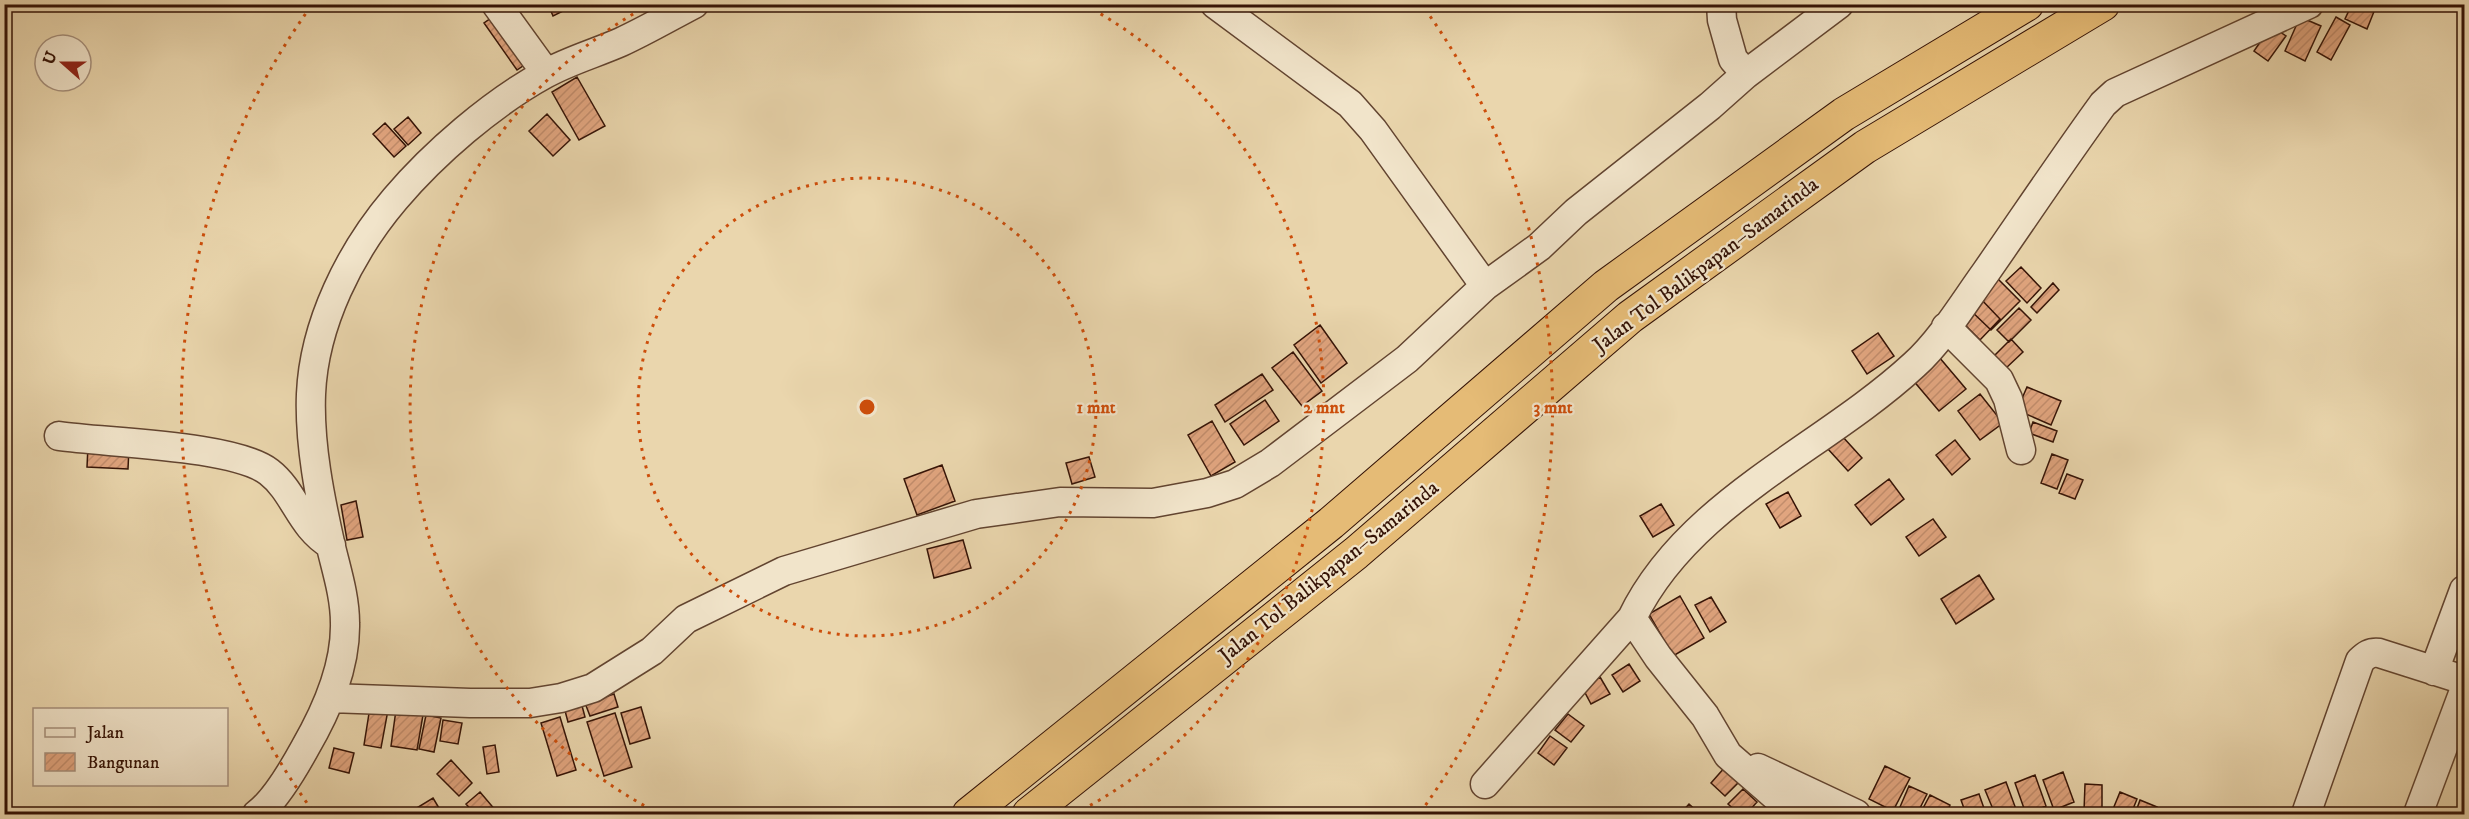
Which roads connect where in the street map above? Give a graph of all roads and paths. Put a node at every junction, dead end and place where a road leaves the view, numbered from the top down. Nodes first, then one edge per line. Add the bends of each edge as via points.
1 (495, 4) edge
2 (694, 4) edge
3 (1215, 4) edge
4 (1721, 4) edge
5 (1839, 4) edge
6 (2027, 4) edge
7 (2103, 4) edge
8 (2302, 6) edge
9 (546, 73) junction
10 (1746, 74) junction
11 (1485, 286) junction
12 (1946, 327) junction
13 (59, 436) dead end
14 (2021, 450) dead end
15 (331, 545) junction
16 (2464, 590) edge
17 (1632, 618) junction
18 (2434, 671) junction
19 (2464, 680) edge
20 (2464, 692) edge
21 (330, 698) junction
22 (1728, 755) junction
23 (1485, 784) dead end
24 (257, 814) edge
25 (969, 814) edge
26 (1029, 814) edge
27 (1796, 814) edge
28 (1856, 814) edge
29 (2306, 814) edge
30 (2418, 814) edge

1 - 9 street
2 - 9 street via 622,42
3 - 11 street via 1350,104
4 - 10 street via 1733,59
5 - 10 street
6 - 25 highway, Jalan Tol Balikpapan–Samarinda via 1844,114 1606,286 1331,523
7 - 26 highway, Jalan Tol Balikpapan–Samarinda via 1865,147 1630,317 1356,554
8 - 12 street via 2115,93 2103,104
9 - 15 street via 472,124 395,198 370,232 336,295 322,329 311,394 319,482
10 - 11 street via 1576,212 1539,247
11 - 21 street via 1407,358 1270,463 1235,484 1207,494 1153,503 1060,502 976,514 795,568 686,618 652,651 593,688 561,698 530,703
12 - 14 street via 1999,380
12 - 17 street via 1916,364 1712,518 1672,558 1643,595
13 - 15 street via 183,449 250,462 276,478 304,520
15 - 21 street via 345,624 342,659
16 - 18 street
17 - 22 street via 1705,716
17 - 23 street
18 - 19 street
18 - 29 street via 2379,652 2360,661
20 - 30 street
21 - 24 street via 294,768
22 - 27 street
22 - 28 street

